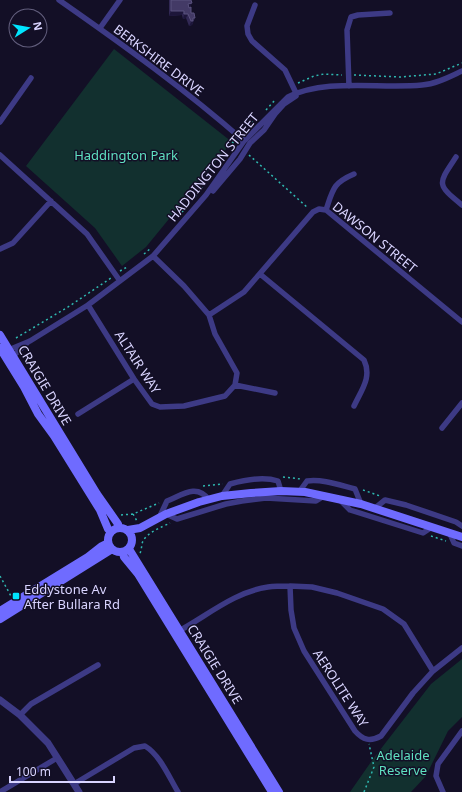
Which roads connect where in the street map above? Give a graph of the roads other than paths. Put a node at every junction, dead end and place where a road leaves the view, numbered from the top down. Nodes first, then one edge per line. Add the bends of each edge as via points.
1 (59, 0) edge
2 (120, 0) edge
3 (255, 5) dead end
4 (390, 13) dead end
5 (100, 28) junction
6 (462, 71) edge
7 (31, 78) dead end
8 (349, 86) junction
9 (305, 90) junction
10 (296, 93) junction
11 (0, 122) edge
12 (244, 141) junction
13 (0, 155) edge
14 (456, 157) dead end
15 (354, 174) dead end
16 (206, 195) junction
17 (51, 201) junction
18 (462, 205) edge
19 (326, 210) junction
20 (0, 249) edge
21 (153, 256) junction
22 (260, 274) junction
23 (120, 281) junction
24 (88, 305) junction
25 (209, 316) junction
26 (462, 321) edge
27 (0, 335) edge
28 (7, 353) edge
29 (134, 379) junction
30 (235, 385) junction
31 (275, 393) dead end
32 (462, 403) edge
33 (354, 406) dead end
34 (78, 414) dead end
35 (442, 428) dead end
36 (281, 491) junction
37 (299, 492) junction
38 (222, 496) junction
39 (324, 496) junction
40 (340, 499) junction
41 (209, 500) junction
42 (361, 504) junction
43 (374, 509) junction
44 (163, 516) junction
45 (462, 526) edge
46 (432, 527) junction
47 (119, 528) junction
48 (140, 528) junction
49 (128, 530) junction
50 (111, 532) junction
51 (450, 534) junction
52 (462, 537) edge
53 (110, 546) junction
54 (462, 546) edge
55 (128, 548) junction
56 (290, 586) junction
57 (0, 611) edge
58 (0, 619) edge
59 (178, 632) junction
60 (462, 648) edge
61 (98, 665) dead end
62 (433, 671) junction
63 (0, 700) edge
64 (20, 715) junction
65 (462, 731) edge
66 (57, 758) junction
67 (74, 784) junction
68 (0, 792) edge
69 (79, 792) edge
70 (178, 792) edge
71 (272, 792) edge
72 (279, 792) edge
73 (443, 792) edge

1 - 5 street, BERKSHIRE DRIVE
2 - 5 street
3 - 10 street via 247,26 248,34 252,41 285,70
4 - 8 street via 351,17 347,30
5 - 12 street, BERKSHIRE DRIVE
6 - 8 street, HADDINGTON STREET via 442,81 423,85
7 - 11 street
8 - 9 street, HADDINGTON STREET
9 - 10 street, HADDINGTON STREET
9 - 16 street via 284,104 264,130 250,143 232,169 210,194
10 - 12 street, HADDINGTON STREET via 275,109
12 - 16 street, HADDINGTON STREET
13 - 17 street
14 - 18 street via 444,175 442,184 446,192
15 - 19 street via 334,186
16 - 21 street, HADDINGTON STREET
17 - 20 street via 13,243
17 - 23 street via 87,234
19 - 22 street, DAWSON STREET via 319,209 313,212
19 - 26 street, DAWSON STREET
21 - 23 street, HADDINGTON STREET
21 - 25 street via 184,286
22 - 25 street, DAWSON STREET via 244,292
22 - 33 street via 364,360 368,367 368,375
23 - 24 street, HADDINGTON STREET
24 - 28 street, HADDINGTON STREET
24 - 29 street, ALTAIR WAY
25 - 30 street via 237,373
27 - 28 main road, CRAIGIE DRIVE
28 - 47 main road, CRAIGIE DRIVE via 93,488 117,517
28 - 50 main road, CRAIGIE DRIVE via 38,414 100,510
29 - 30 street, ALTAIR WAY via 152,404 160,407 184,406 225,396
29 - 34 street
30 - 31 street
32 - 35 street
36 - 37 main road
36 - 38 main road
36 - 38 street via 278,481 272,479 241,481 230,484
37 - 39 main road
37 - 42 street via 307,481 316,480 355,490
38 - 41 main road
39 - 40 main road
39 - 44 street via 316,501 266,498 226,504 177,519
40 - 42 main road
40 - 46 street via 350,510 423,533
41 - 44 main road
41 - 44 street via 205,494 196,490 167,502
42 - 43 main road
43 - 45 street via 385,500 406,504
43 - 46 main road
44 - 48 main road
46 - 51 main road
47 - 49 main road
47 - 50 main road
48 - 49 main road
48 - 55 main road
49 - 55 main road via 132,536
50 - 53 main road
51 - 52 main road
51 - 54 street via 454,543
53 - 55 main road via 118,553
53 - 57 main road via 102,546
53 - 58 main road via 103,556
55 - 59 main road, CRAIGIE DRIVE
56 - 59 street via 269,586 235,597
56 - 62 street via 337,592 383,609 404,624
56 - 62 street, AEROLITE WAY via 294,628 304,651 361,737 374,740 381,736
59 - 71 main road, CRAIGIE DRIVE via 190,661
59 - 72 main road, CRAIGIE DRIVE
60 - 62 street, AEROLITE WAY
61 - 64 street via 31,704
63 - 64 street
64 - 66 street via 48,742
65 - 73 street via 438,764 436,776
66 - 67 street
66 - 68 street
67 - 69 street
67 - 70 street via 134,748 145,746 152,750

